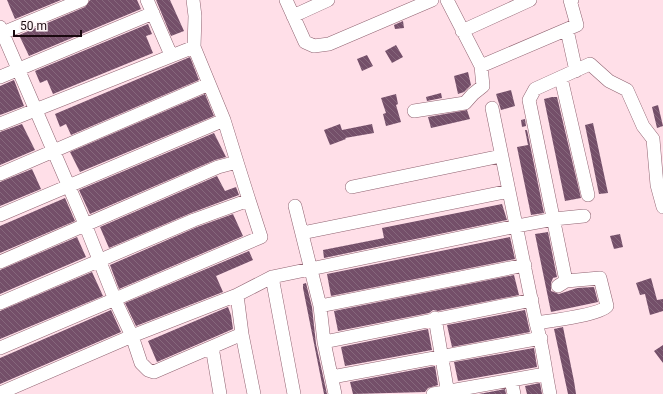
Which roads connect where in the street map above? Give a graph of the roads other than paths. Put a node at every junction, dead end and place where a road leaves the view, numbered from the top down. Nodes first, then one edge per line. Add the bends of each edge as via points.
1 (82, 0) edge
2 (147, 0) edge
3 (193, 0) edge
4 (286, 0) edge
5 (328, 0) edge
6 (432, 0) edge
7 (447, 0) edge
8 (530, 0) edge
9 (572, 0) edge
10 (152, 13) junction
11 (293, 16) junction
12 (567, 30) junction
13 (1, 31) edge
14 (462, 31) junction
15 (194, 47) junction
16 (171, 55) junction
17 (481, 66) junction
18 (19, 70) junction
19 (576, 71) junction
20 (0, 77) edge
21 (561, 78) junction
22 (209, 84) junction
23 (492, 108) dead end
24 (36, 109) junction
25 (414, 111) dead end
26 (224, 120) junction
27 (0, 124) edge
28 (658, 137) edge
29 (54, 152) junction
30 (501, 156) junction
31 (237, 162) junction
32 (0, 174) edge
33 (69, 186) junction
34 (352, 187) dead end
35 (509, 191) junction
36 (588, 195) dead end
37 (249, 200) junction
38 (295, 206) dead end
39 (663, 207) edge
40 (0, 215) edge
41 (584, 216) dead end
42 (554, 219) junction
43 (85, 224) junction
44 (517, 226) junction
45 (302, 233) junction
46 (100, 261) junction
47 (0, 262) edge
48 (525, 265) junction
49 (311, 270) junction
50 (272, 277) junction
51 (237, 295) junction
52 (115, 300) junction
53 (532, 300) junction
54 (0, 303) edge
55 (320, 306) junction
56 (435, 318) junction
57 (536, 323) junction
58 (242, 334) junction
59 (132, 336) junction
60 (541, 338) junction
61 (324, 342) junction
62 (212, 347) junction
63 (0, 348) edge
64 (441, 356) junction
65 (545, 374) junction
66 (332, 377) junction
67 (512, 380) junction
68 (0, 393) edge
69 (448, 393) edge
70 (220, 394) edge
71 (254, 394) edge
72 (294, 394) edge
73 (335, 394) edge
74 (434, 394) edge
75 (514, 394) edge
76 (550, 394) edge

1 - 13 street
2 - 10 street
3 - 15 street
4 - 11 street
5 - 11 street
6 - 11 street via 324,45 314,46 305,42
7 - 14 street
8 - 14 street
9 - 12 street via 577,25
10 - 16 street
10 - 18 street
12 - 17 street
12 - 19 street
13 - 18 street
14 - 17 street
15 - 16 street
15 - 22 street
16 - 24 street
17 - 25 street via 483,86 467,102
18 - 20 street
18 - 24 street
19 - 21 street
19 - 28 street via 590,64 609,81 627,90 643,126
21 - 36 street
21 - 42 street via 535,89 529,100
22 - 26 street
22 - 29 street
23 - 30 street
24 - 27 street
24 - 29 street
26 - 31 street
26 - 33 street
28 - 39 street via 657,185
29 - 32 street
29 - 33 street
30 - 34 street
30 - 35 street
31 - 37 street
31 - 43 street via 218,167
33 - 40 street
33 - 43 street
35 - 44 street
35 - 45 street
37 - 46 street via 194,220
37 - 52 street via 261,237
38 - 45 street
41 - 42 street
42 - 44 street
42 - 57 street via 562,284 600,278 606,308 595,313
43 - 46 street
43 - 47 street
44 - 48 street
44 - 49 street
45 - 49 street
46 - 52 street
46 - 54 street
48 - 53 street
48 - 55 street
49 - 50 street
49 - 55 street
50 - 51 street
50 - 72 street
51 - 58 street
51 - 59 street
52 - 59 street
52 - 63 street
53 - 56 street
53 - 57 street
55 - 61 street
56 - 61 street
56 - 64 street
57 - 60 street
58 - 62 street
58 - 71 street
59 - 62 street via 141,363 154,372
59 - 68 street
60 - 64 street
60 - 65 street
61 - 66 street
62 - 70 street
64 - 66 street
64 - 69 street
65 - 67 street
65 - 76 street
66 - 73 street
67 - 69 street
67 - 75 street
69 - 74 street

